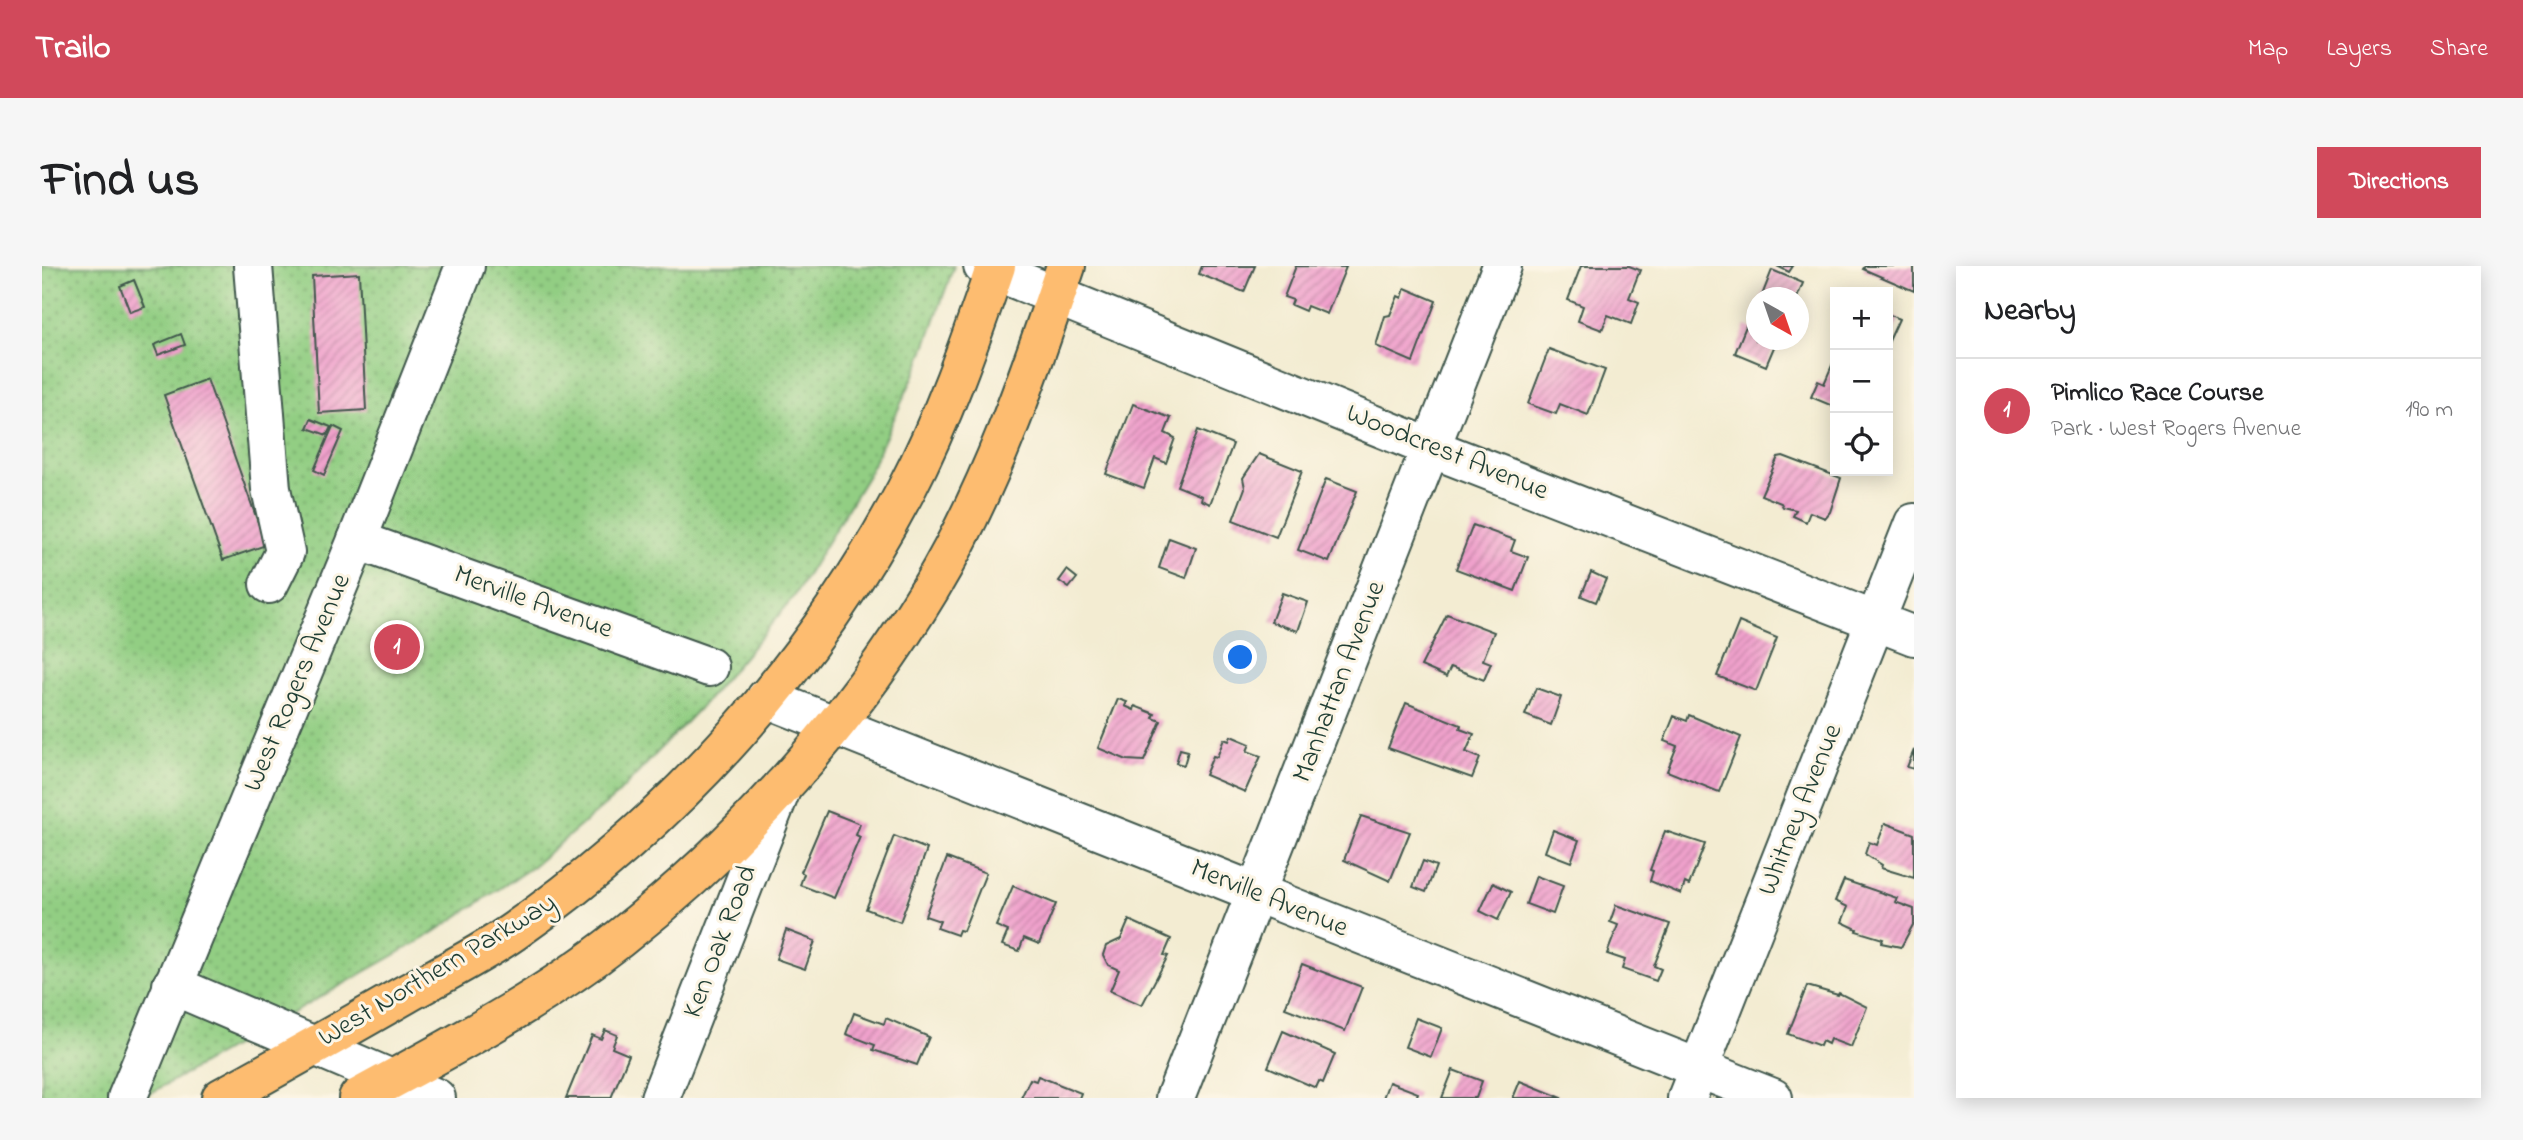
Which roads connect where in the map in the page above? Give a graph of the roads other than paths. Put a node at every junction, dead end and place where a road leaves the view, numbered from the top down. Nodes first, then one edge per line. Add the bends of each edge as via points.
1 (253, 266) edge
2 (465, 266) edge
3 (1502, 266) edge
4 (991, 267) edge
5 (1061, 280) edge
6 (1431, 448) junction
7 (1914, 523) edge
8 (357, 540) junction
9 (269, 583) dead end
10 (1875, 621) junction
11 (1914, 636) edge
12 (709, 667) dead end
13 (766, 698) junction
14 (833, 726) junction
15 (782, 787) junction
16 (1257, 894) junction
17 (172, 985) junction
18 (316, 1045) junction
19 (394, 1078) junction
20 (1693, 1084) edge
21 (127, 1098) edge
22 (221, 1098) edge
23 (358, 1098) edge
24 (436, 1098) edge
25 (660, 1098) edge
26 (1175, 1098) edge
27 (1773, 1098) edge

1 - 9 street via 271,489 285,552
2 - 8 street, West Rogers Avenue
3 - 6 street, Manhattan Avenue
4 - 5 street, Woodcrest Avenue
4 - 13 main road, West Northern Parkway via 933,433 906,490 831,613
5 - 6 street, Woodcrest Avenue
5 - 14 main road via 993,464 936,577
6 - 10 street, Woodcrest Avenue
6 - 16 street, Manhattan Avenue
7 - 10 street, Whitney Avenue
8 - 12 street, Merville Avenue
8 - 17 street, West Rogers Avenue
10 - 11 street, Woodcrest Avenue
10 - 20 street, Whitney Avenue
13 - 14 street, Merville Avenue
13 - 18 main road, West Northern Parkway via 722,751 657,816 577,885 510,934
14 - 15 main road
14 - 16 street, Merville Avenue
15 - 19 main road via 702,867 619,939 484,1029
15 - 25 street, Ken Oak Road
16 - 20 street, Merville Avenue
16 - 26 street, Manhattan Avenue
17 - 18 street
17 - 21 street, West Rogers Avenue
18 - 19 street
18 - 22 main road, West Northern Parkway
19 - 23 main road
19 - 24 street
20 - 27 street, Merville Avenue

